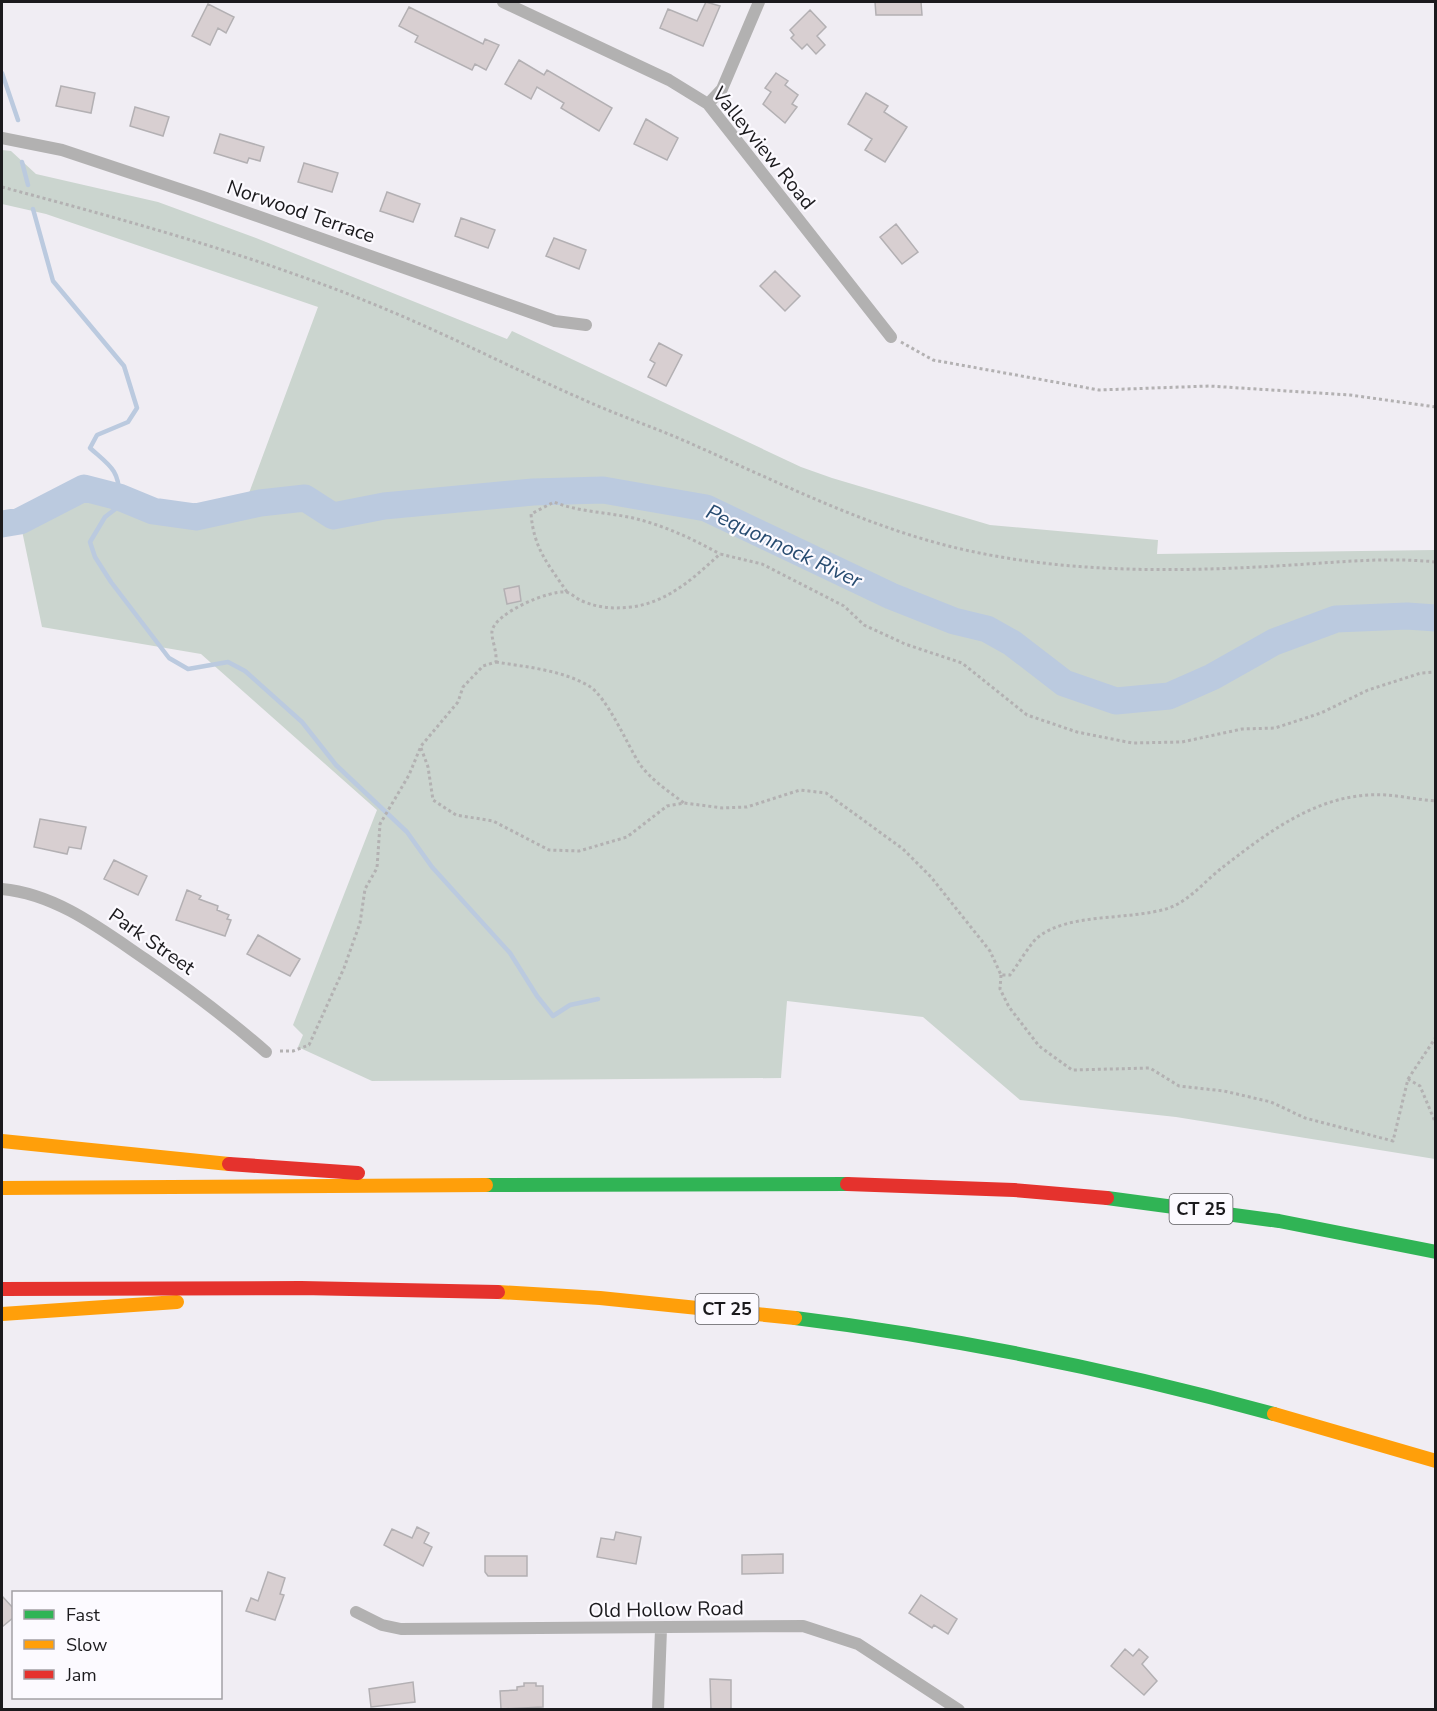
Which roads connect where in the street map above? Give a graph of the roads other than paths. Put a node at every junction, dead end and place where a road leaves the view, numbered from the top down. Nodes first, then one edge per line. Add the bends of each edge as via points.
1 (502, 2) edge
2 (759, 2) edge
3 (708, 105) junction
4 (2, 138) edge
5 (586, 325) dead end
6 (891, 337) road end
7 (2, 889) edge
8 (266, 1052) road end
9 (2, 1141) edge
10 (566, 1186) junction
11 (2, 1188) edge
12 (1436, 1252) edge
13 (377, 1288) junction
14 (2, 1289) edge
15 (2, 1314) edge
16 (1436, 1461) edge
17 (356, 1612) dead end
18 (661, 1629) junction
19 (658, 1710) edge
20 (959, 1710) edge

1 - 3 street, Valleyview Road via 669,80
2 - 3 street via 722,89
3 - 6 street, Valleyview Road
4 - 5 street, Norwood Terrace via 62,150 555,321
7 - 8 street, Park Street via 25,891 94,923 219,1012
9 - 10 highway via 269,1167
10 - 11 highway, CT 25
10 - 12 highway, CT 25 via 900,1185 1045,1192 1233,1214
13 - 14 highway, CT 25
13 - 15 highway
13 - 16 highway, CT 25 via 660,1303 908,1334 1164,1385
17 - 18 street, Old Hollow Road via 401,1629
18 - 19 street
18 - 20 street, Old Hollow Road via 803,1626 858,1644

